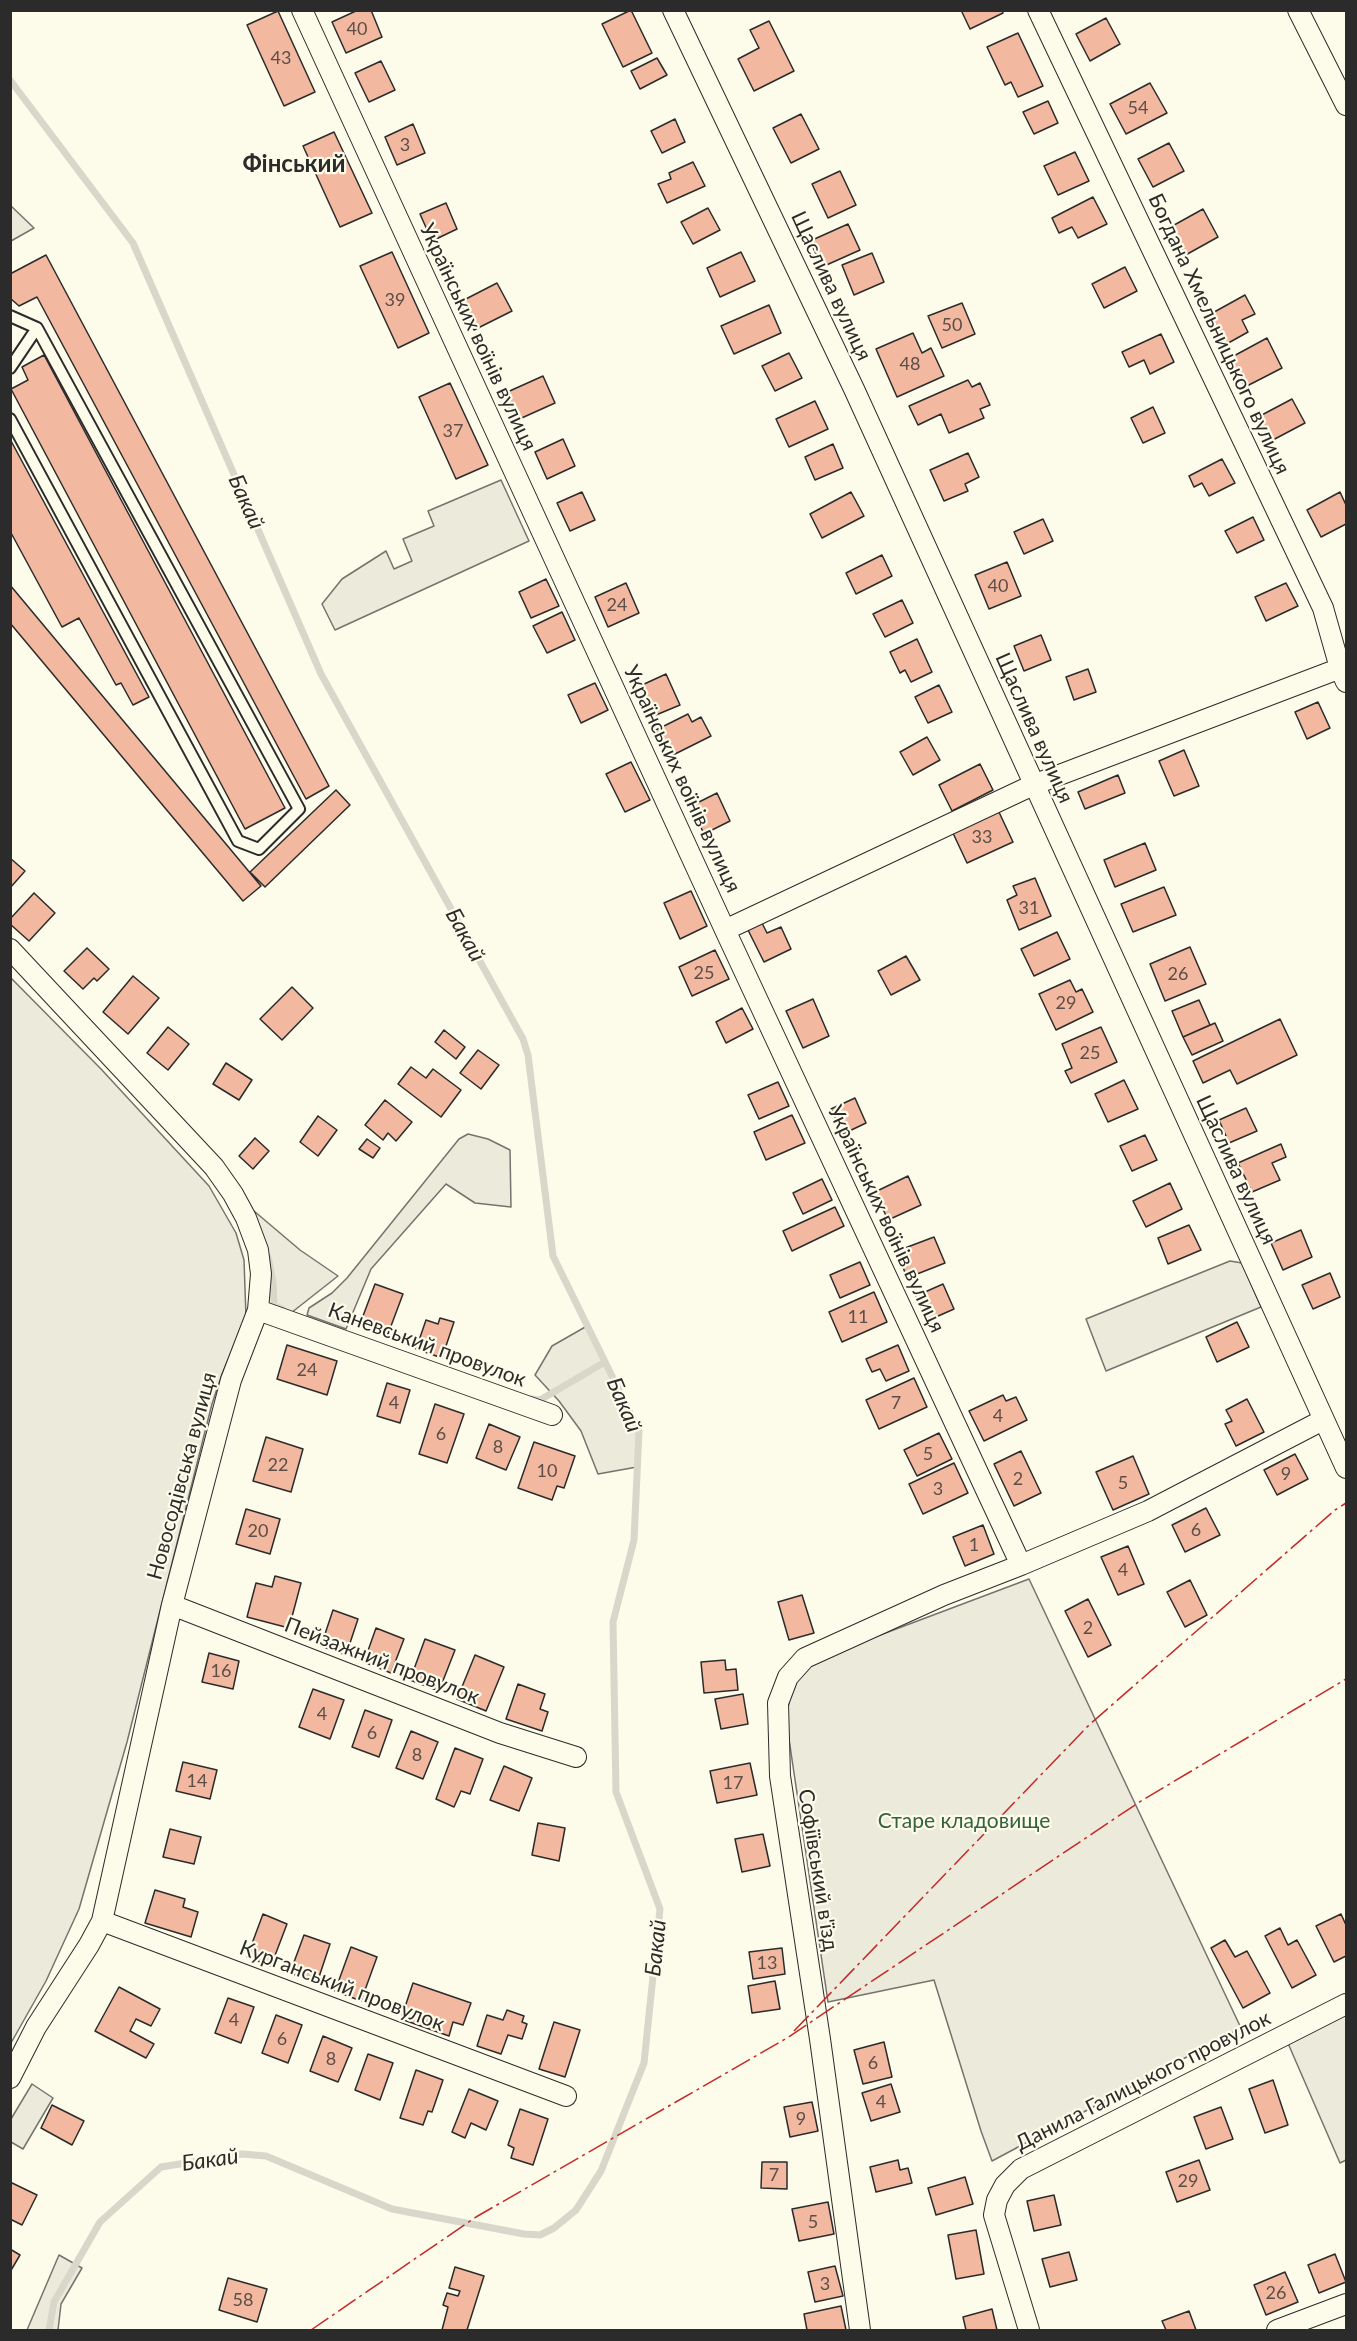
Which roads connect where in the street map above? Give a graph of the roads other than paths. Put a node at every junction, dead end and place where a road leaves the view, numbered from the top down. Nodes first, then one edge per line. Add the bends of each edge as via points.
1 (302, 10) edge
2 (674, 10) edge
3 (1038, 10) edge
4 (1298, 10) edge
5 (1347, 105) edge
6 (10, 316) edge
7 (37, 328) junction
8 (10, 368) edge
9 (10, 418) edge
10 (1344, 672) edge
11 (1033, 785) junction
12 (725, 930) junction
13 (10, 949) edge
14 (258, 1310) junction
15 (552, 1415) dead end
16 (1323, 1420) junction
17 (1347, 1468) edge
18 (1021, 1565) junction
19 (172, 1605) junction
20 (576, 1757) dead end
21 (102, 1921) junction
22 (1347, 2004) edge
23 (10, 2078) edge
24 (566, 2096) dead end
25 (1347, 2304) edge
26 (860, 2331) edge
27 (1029, 2331) edge
28 (1277, 2331) edge

1 - 12 street, Українських воїнів вулиця
2 - 11 street, Щаслива вулиця via 854,389
3 - 10 street, Богдана Хмельницького вулиця via 1323,608
4 - 5 street
6 - 7 lane
7 - 8 lane
7 - 9 lane via 299,809 259,849 238,841
10 - 11 street
11 - 12 street
11 - 16 street, Щаслива вулиця
12 - 18 street, Українських воїнів вулиця
13 - 14 street, Новосодівська вулиця via 207,1159 233,1194 258,1250
14 - 15 street, Каневський провулок
14 - 19 street, Новосодівська вулиця via 231,1380
16 - 17 street, Щаслива вулиця
16 - 18 street, Софіївський в'їзд via 1148,1511
18 - 26 street, Софіївський в'їзд via 805,1658 788,1677 778,1703 780,1776
19 - 20 street, Пейзажний провулок via 500,1733
19 - 21 street, Новосодівська вулиця
21 - 23 street, Новосодівська вулиця via 36,2027
21 - 24 street, Курганський провулок
22 - 27 street, Данила Галицького провулок via 1021,2169 1005,2185 994,2215
25 - 28 street

